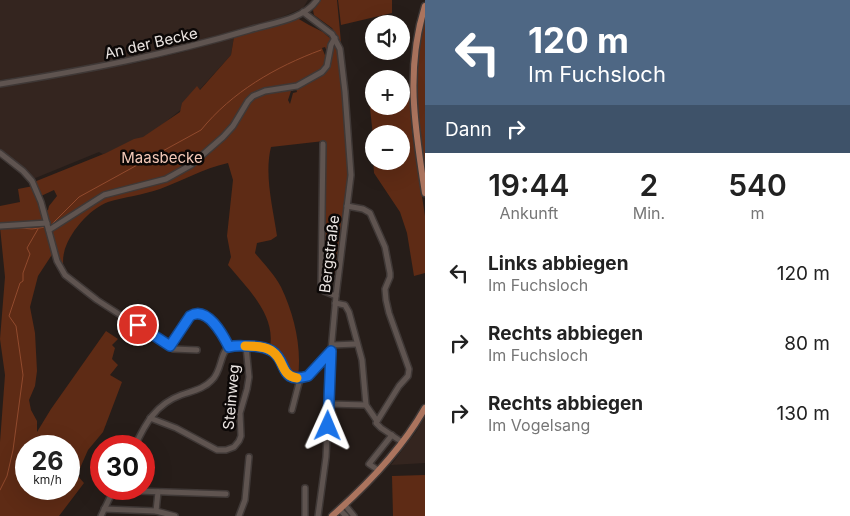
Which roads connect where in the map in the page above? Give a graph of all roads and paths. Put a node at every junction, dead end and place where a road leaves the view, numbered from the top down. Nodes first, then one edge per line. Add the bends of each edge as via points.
1 (312, 0) edge
2 (317, 0) edge
3 (425, 6) edge
4 (303, 12) junction
5 (335, 38) junction
6 (0, 84) edge
7 (323, 144) dead end
8 (0, 153) edge
9 (425, 193) edge
10 (347, 206) junction
11 (0, 226) edge
12 (48, 226) junction
13 (336, 296) junction
14 (335, 303) junction
15 (356, 344) junction
16 (332, 345) junction
17 (170, 346) junction
18 (246, 346) junction
19 (229, 347) junction
20 (197, 350) dead end
21 (331, 351) junction
22 (300, 379) junction
23 (328, 404) junction
24 (366, 406) junction
25 (425, 408) edge
26 (292, 410) dead end
27 (150, 418) junction
28 (377, 421) junction
29 (141, 435) edge
30 (392, 435) junction
31 (402, 442) junction
32 (249, 457) dead end
33 (378, 470) junction
34 (305, 488) dead end
35 (155, 492) edge
36 (158, 492) junction
37 (226, 494) dead end
38 (108, 500) edge
39 (342, 507) junction
40 (104, 509) junction
41 (156, 511) junction
42 (101, 516) edge
43 (175, 516) edge
44 (240, 516) edge
45 (305, 516) edge
46 (318, 516) edge
47 (332, 516) edge
48 (346, 516) edge
49 (354, 516) edge

1 - 4 street
2 - 4 street, An der Becke
3 - 9 main road via 415,52 413,101
4 - 5 street
4 - 6 street, An der Becke via 289,19 166,53
5 - 10 street, Bergstraße via 340,49 347,110 351,175
5 - 12 street via 327,66 322,72 297,86 253,96 223,137 191,165 166,179 104,195
7 - 13 street via 321,286
8 - 12 street via 32,181
10 - 13 street, Bergstraße
10 - 28 street via 370,214 385,247 390,277 385,288 386,300 409,370
11 - 12 street
12 - 17 street via 57,261 65,275 97,300
13 - 14 street, Bergstraße
14 - 15 street via 347,307
14 - 16 street, Bergstraße
15 - 16 street
15 - 24 street via 362,360
16 - 21 street, Bergstraße
17 - 19 street via 188,318 198,313 215,324
17 - 20 street via 177,350
18 - 19 street
18 - 22 street via 270,350 286,374
18 - 27 street, Steinweg via 249,377 240,413 241,436 234,447 217,450
19 - 27 street via 224,350 219,370 211,382 177,396
21 - 22 street via 314,372
21 - 23 street, Bergstraße
22 - 26 street
23 - 24 street
23 - 46 street, Bergstraße via 326,464
24 - 28 street
25 - 31 main road
27 - 29 street
28 - 30 street via 380,428
30 - 31 street
30 - 33 street via 369,464
31 - 33 main road
32 - 44 street via 245,500
33 - 39 main road
34 - 45 street
35 - 36 street
36 - 37 street
36 - 41 street
38 - 40 street
39 - 47 main road
39 - 48 street
39 - 49 street
40 - 41 street
40 - 42 street
41 - 43 street

